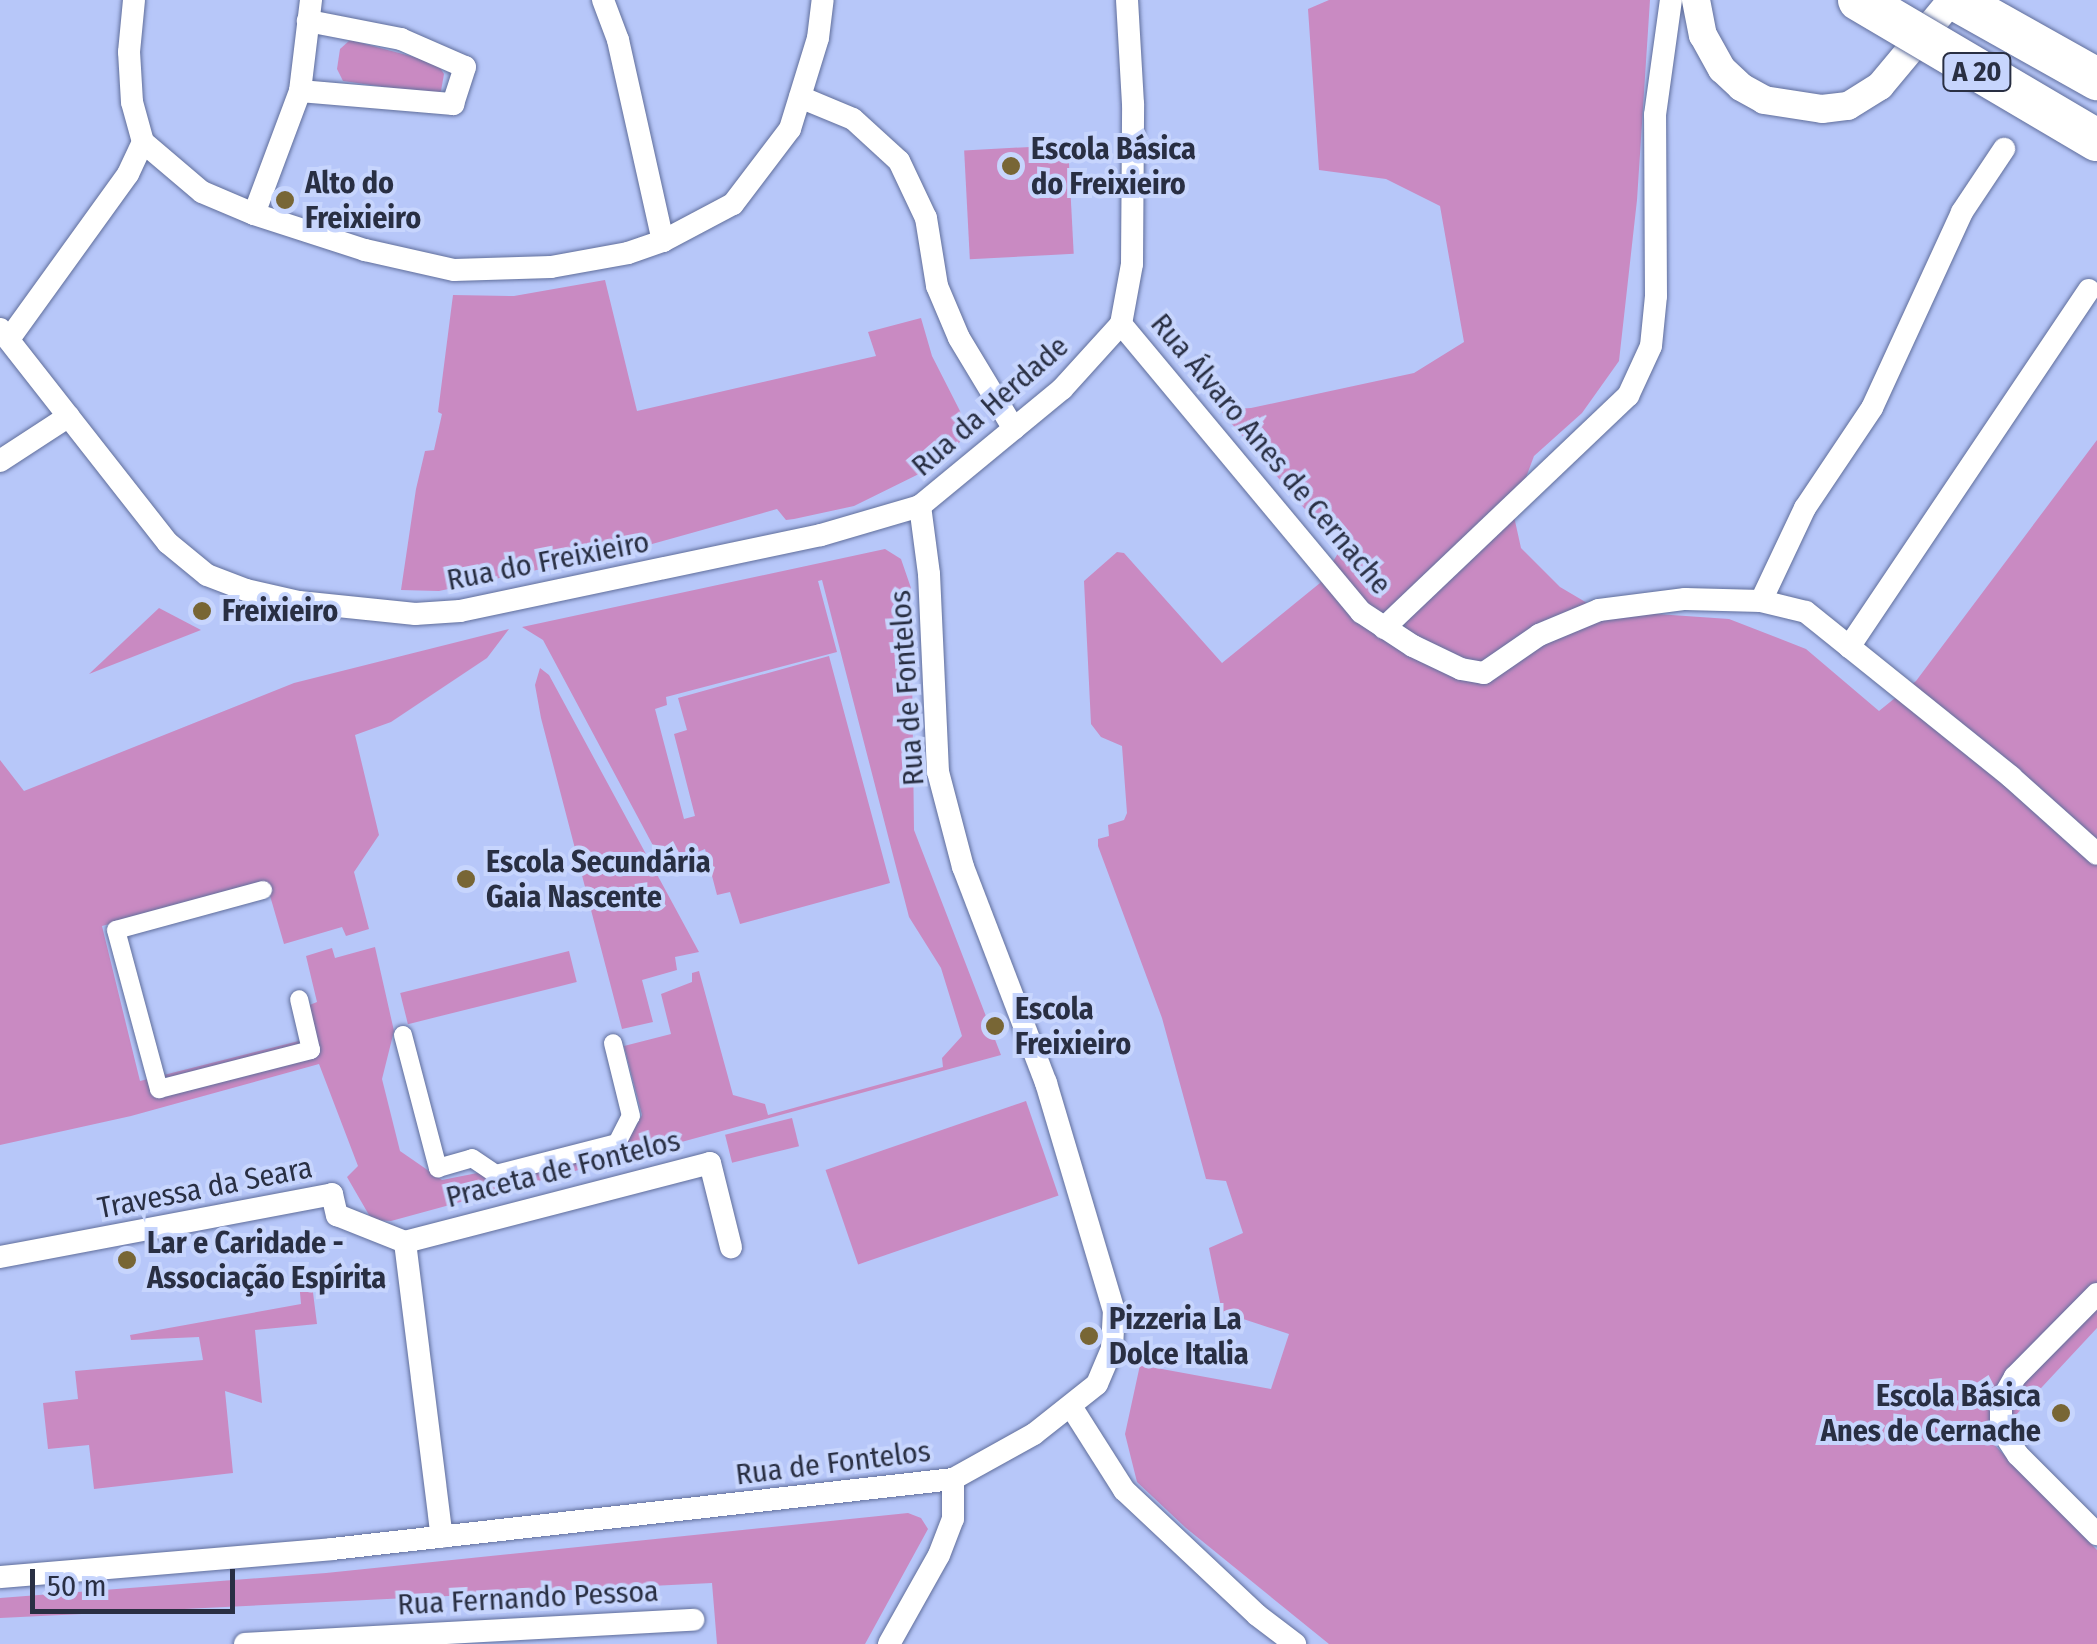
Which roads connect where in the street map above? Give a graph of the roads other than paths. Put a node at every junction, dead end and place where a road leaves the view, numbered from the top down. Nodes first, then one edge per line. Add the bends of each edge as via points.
1 (134, 0) edge
2 (603, 0) edge
3 (823, 0) edge
4 (1127, 0) edge
5 (1671, 0) edge
6 (1696, 0) edge
7 (1859, 0) edge
8 (1954, 0) edge
9 (310, 10) edge
10 (2097, 79) edge
11 (300, 92) junction
12 (800, 97) junction
13 (2097, 140) edge
14 (143, 142) junction
15 (2004, 149) dead end
16 (254, 214) junction
17 (663, 241) junction
18 (2088, 290) dead end
19 (1121, 324) junction
20 (4, 334) edge
21 (69, 416) junction
22 (1014, 430) junction
23 (0, 461) edge
24 (920, 506) junction
25 (1761, 601) junction
26 (1384, 628) junction
27 (1848, 647) junction
28 (2097, 854) edge
29 (263, 890) dead end
30 (299, 1000) dead end
31 (403, 1036) dead end
32 (612, 1043) dead end
33 (405, 1242) junction
34 (731, 1248) dead end
35 (0, 1258) edge
36 (2097, 1294) edge
37 (1072, 1408) junction
38 (953, 1480) junction
39 (2097, 1534) edge
40 (442, 1537) junction
41 (0, 1576) edge
42 (693, 1620) dead end
43 (442, 1638) edge
44 (246, 1644) edge
45 (889, 1644) edge
46 (1295, 1644) edge

1 - 14 street via 132,102
2 - 17 street
3 - 12 street
4 - 19 street via 1132,264
5 - 26 street via 1654,114 1651,346 1628,396
6 - 8 street via 1703,35 1741,87 1764,100 1822,109 1848,106 1880,86
7 - 13 highway, A 20, bridge
8 - 10 highway, A 20
9 - 11 street
9 - 11 street via 465,67 453,104
11 - 16 street
12 - 17 street via 790,129 733,204
12 - 22 street via 853,119 899,161 926,218 938,286 959,338
14 - 16 street via 202,192
14 - 20 street via 128,174
15 - 25 street via 1962,212 1872,408 1805,508
16 - 17 street via 364,250 454,270 552,267
18 - 27 street
19 - 22 street, Rua da Herdade
19 - 26 street, Rua Álvaro Anes de Cernache via 1350,600
20 - 21 street, Rua do Freixieiro
21 - 23 street
21 - 24 street, Rua do Freixieiro via 168,543 207,575 246,590 332,606 460,611 802,540
22 - 24 street, Rua da Herdade
24 - 37 street, Rua de Fontelos via 938,772 963,867 1046,1083 1114,1310 1112,1348 1102,1373
25 - 26 street, Rua Álvaro Anes de Cernache via 1685,599 1599,610 1540,635 1484,673 1461,670
25 - 27 street, Rua Álvaro Anes de Cernache via 1806,612
27 - 28 street, Rua Álvaro Anes de Cernache
29 - 30 street via 116,930 160,1089 312,1050
31 - 32 street via 438,1168 472,1158 496,1174 617,1143 631,1116
33 - 34 street, Praceta de Fontelos via 710,1163
33 - 35 street, Travessa da Seara via 337,1215 332,1194
33 - 40 street
36 - 39 street via 2015,1376 2000,1401 2001,1428 2018,1455
37 - 38 street, Rua de Fontelos
37 - 46 street via 1124,1490
38 - 40 street, Rua de Fontelos
38 - 45 street via 953,1520
40 - 41 street, Rua de Fontelos
42 - 43 street, Rua Fernando Pessoa
43 - 44 street, Rua Fernando Pessoa

